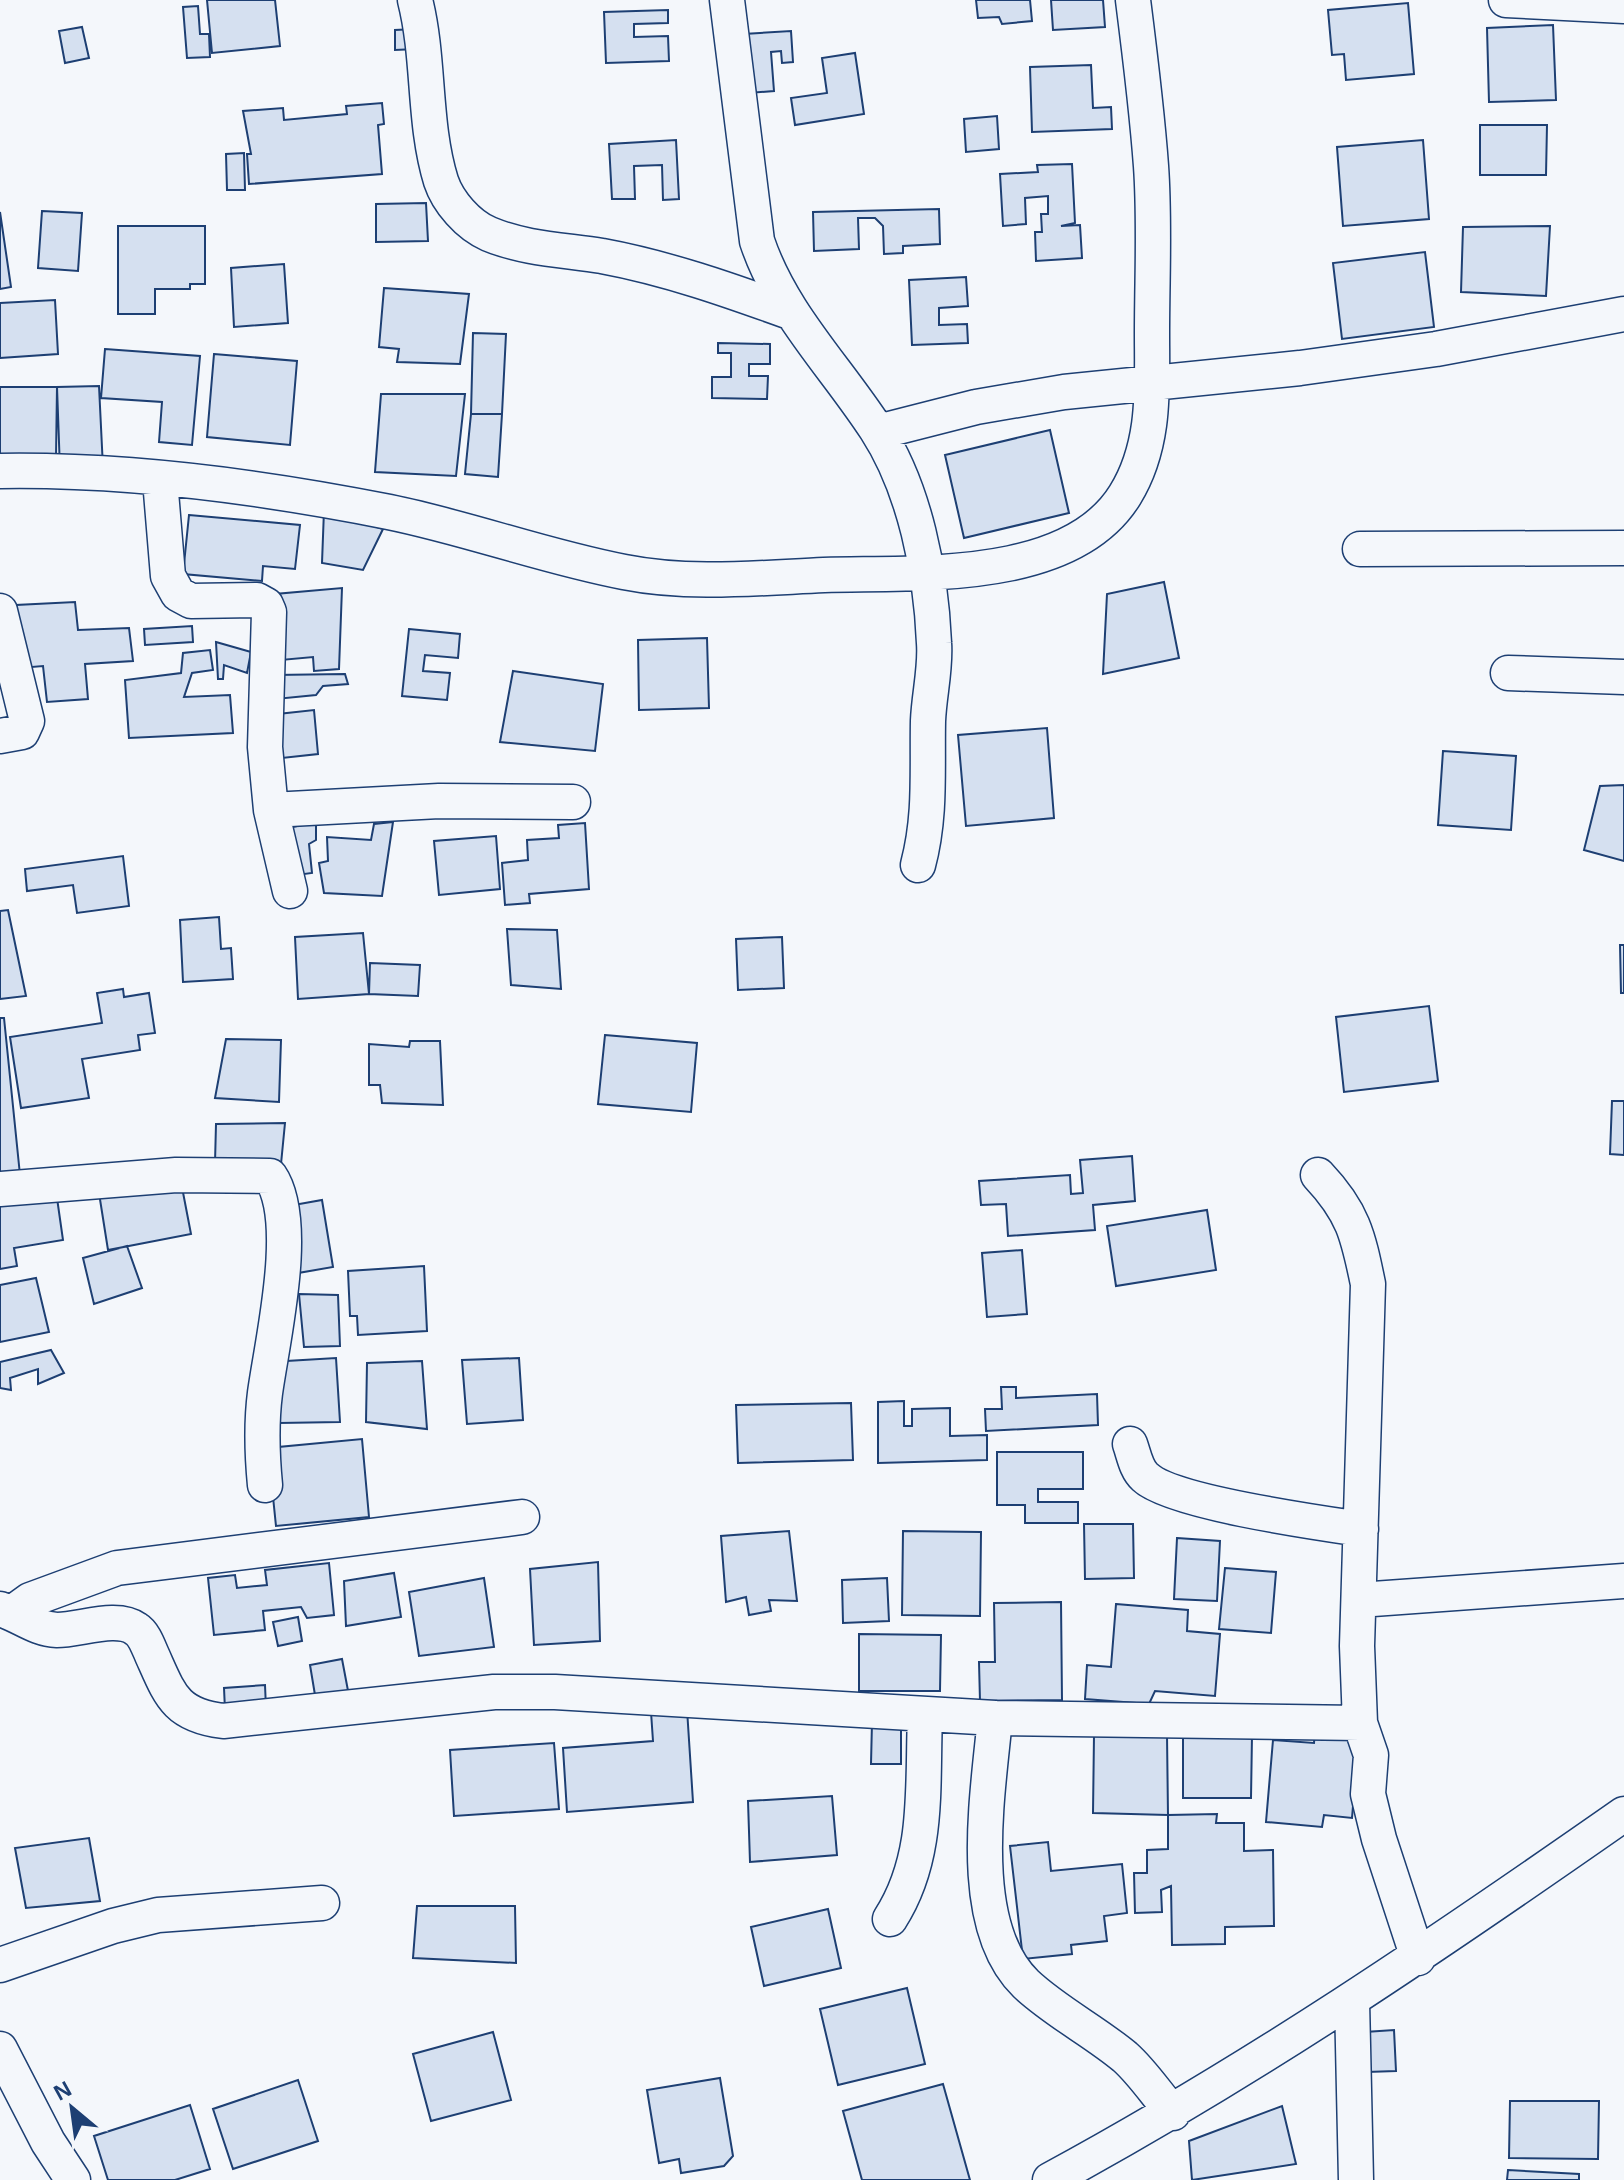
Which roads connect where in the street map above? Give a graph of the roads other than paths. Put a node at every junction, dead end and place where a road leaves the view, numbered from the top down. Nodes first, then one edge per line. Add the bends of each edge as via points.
1 (415, 0) edge
2 (727, 0) edge
3 (1133, 0) edge
4 (1506, 0) edge
5 (1624, 6) edge
6 (790, 312) junction
7 (1624, 314) edge
8 (1155, 383) junction
9 (878, 432) junction
10 (0, 471) edge
11 (160, 480) junction
12 (1624, 548) edge
13 (1360, 549) dead end
14 (929, 575) junction
15 (0, 611) edge
16 (1508, 673) dead end
17 (1624, 677) edge
18 (0, 736) edge
19 (573, 802) dead end
20 (271, 810) junction
21 (918, 865) dead end
22 (290, 891) dead end
23 (1318, 1175) dead end
24 (0, 1189) edge
25 (1130, 1444) dead end
26 (265, 1485) dead end
27 (522, 1517) dead end
28 (1361, 1529) junction
29 (1624, 1581) edge
30 (1359, 1600) junction
31 (6, 1611) edge
32 (925, 1715) junction
33 (995, 1718) junction
34 (1360, 1723) junction
35 (1624, 1814) edge
36 (322, 1903) dead end
37 (890, 1919) dead end
38 (1418, 1958) junction
39 (0, 1965) edge
40 (1352, 2001) junction
41 (0, 2049) edge
42 (1173, 2113) junction
43 (73, 2180) edge
44 (1050, 2180) edge
45 (1356, 2180) edge

1 - 6 street via 441,181 462,214 487,233 542,249 667,271
2 - 6 street via 757,241 768,275
3 - 8 street via 1151,168
4 - 5 street
6 - 9 street
7 - 8 street via 1436,349
8 - 9 street via 976,407
8 - 14 street via 1144,454 1107,522 1072,543 1035,556
9 - 14 street via 919,528
10 - 11 street via 60,470
11 - 14 street via 391,512 627,573 715,579
11 - 20 street via 168,576 178,594 191,601 257,600 269,612 265,747
12 - 13 street
14 - 21 street via 935,645 928,712 929,808
15 - 18 street via 27,721 22,732
16 - 17 street
19 - 20 street via 439,801
20 - 22 street
23 - 28 street via 1343,1202 1360,1243 1368,1284
24 - 26 street via 176,1175 270,1176 278,1194 283,1238 261,1436
25 - 28 street via 1138,1469 1162,1486 1258,1513
27 - 31 street via 117,1568
28 - 30 street
29 - 30 street
30 - 34 street
31 - 32 street via 58,1630 128,1624 148,1644 176,1703 187,1713 223,1721 494,1692
32 - 33 street
32 - 37 street via 919,1854 908,1891
33 - 34 street
33 - 42 street via 986,1822 989,1903 998,1946 1025,1983 1126,2058
34 - 38 street via 1371,1755 1368,1794 1379,1839
35 - 38 street
36 - 39 street via 158,1915
38 - 40 street
40 - 42 street
40 - 45 street
41 - 43 street
42 - 44 street

